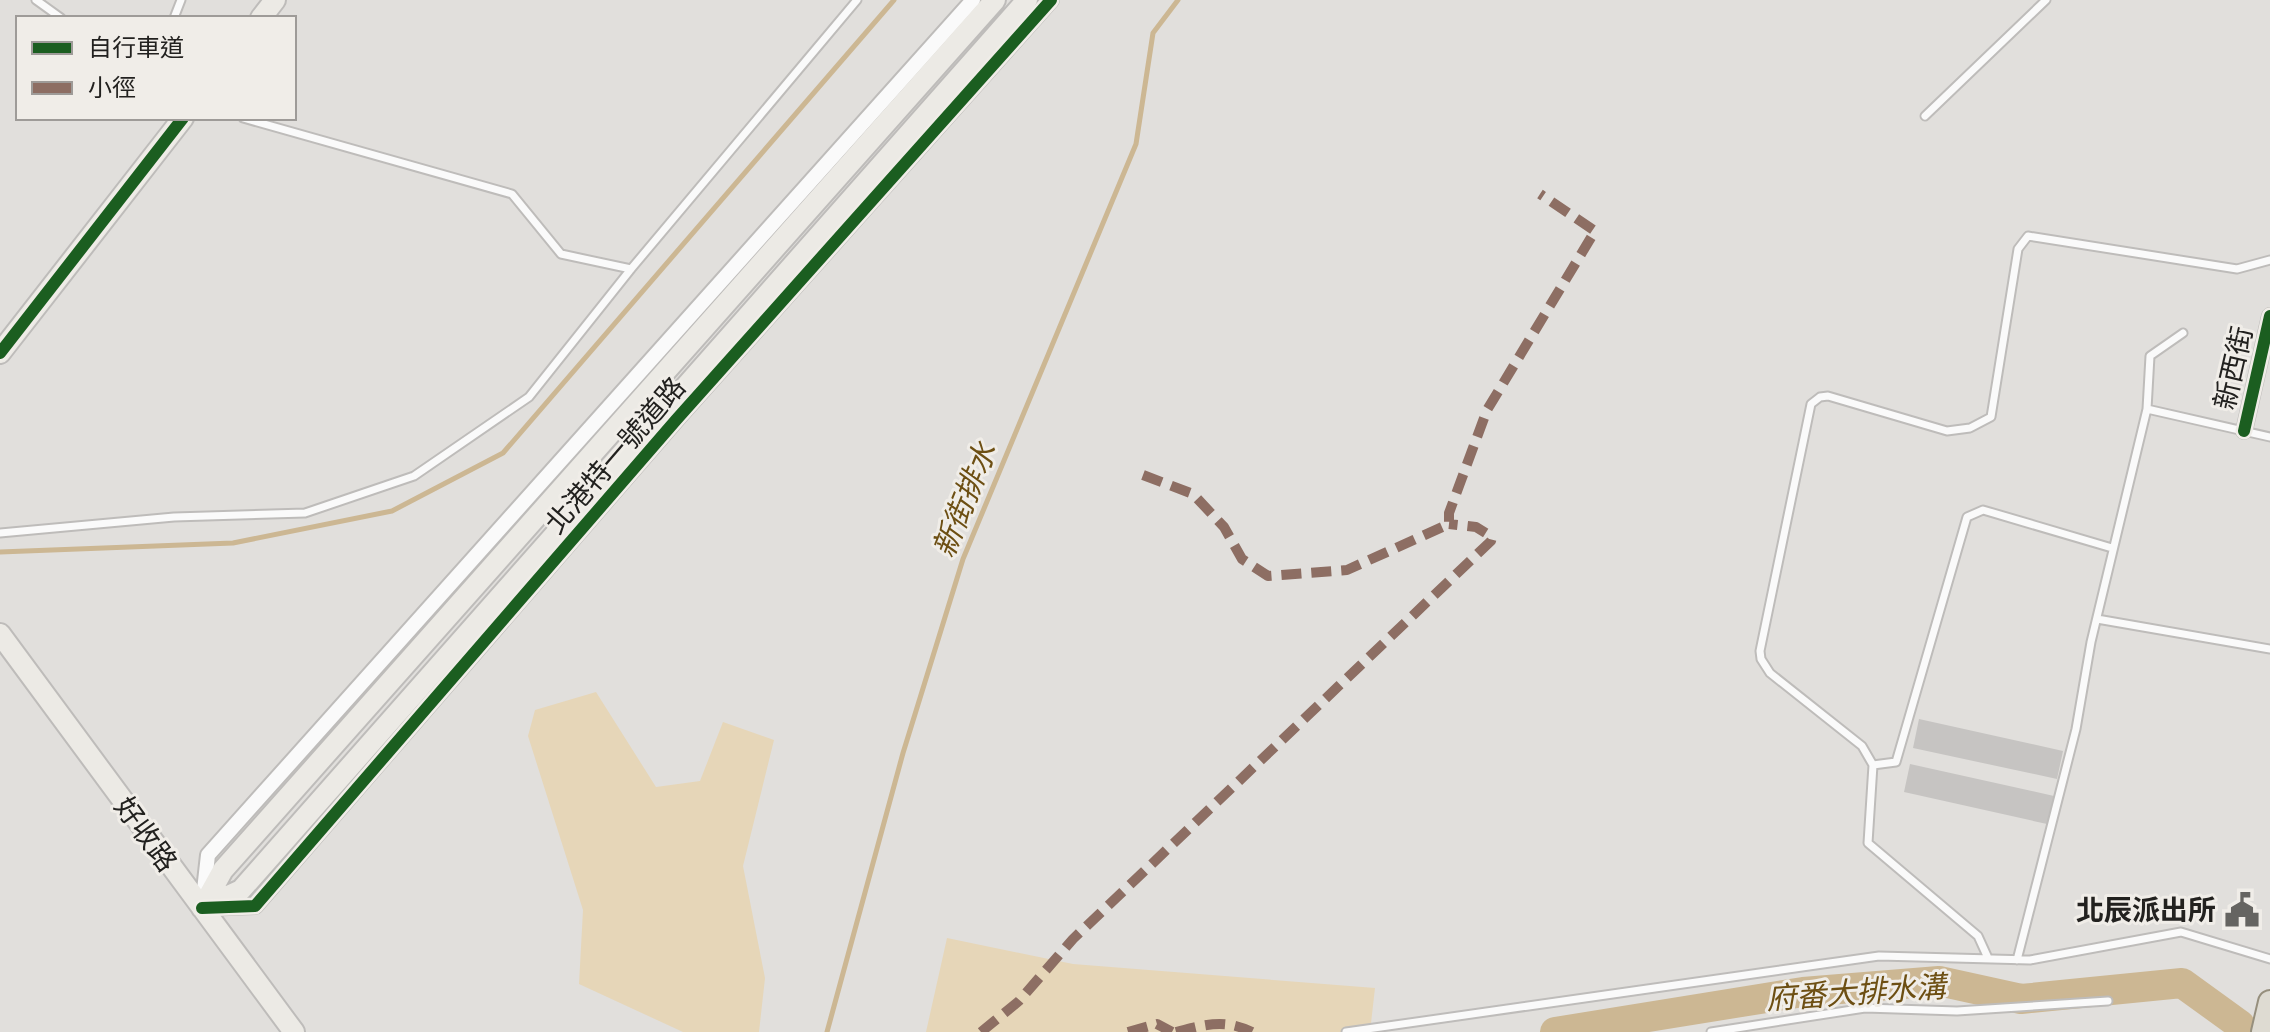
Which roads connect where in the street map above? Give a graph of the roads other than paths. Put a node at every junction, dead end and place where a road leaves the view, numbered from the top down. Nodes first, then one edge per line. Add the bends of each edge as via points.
1 (36, 0) edge
2 (275, 0) edge
3 (857, 0) edge
4 (973, 0) edge
5 (995, 0) edge
6 (1027, 0) edge
7 (1051, 0) edge
8 (2046, 0) edge
9 (58, 16) edge
10 (263, 16) edge
11 (1925, 116) dead end
12 (181, 120) edge
13 (250, 120) edge
14 (2270, 260) edge
15 (631, 269) junction
16 (2270, 316) edge
17 (2183, 333) dead end
18 (0, 353) edge
19 (2147, 409) junction
20 (2244, 431) junction
21 (2270, 437) edge
22 (0, 533) edge
23 (2112, 548) junction
24 (2097, 619) junction
25 (0, 634) edge
26 (2270, 649) edge
27 (1873, 765) junction
28 (202, 908) junction
29 (1988, 958) junction
30 (2270, 959) edge
31 (2017, 960) junction
32 (2108, 1001) dead end
33 (2270, 1002) edge
34 (2265, 1029) edge
35 (294, 1032) edge
36 (1346, 1032) edge
37 (1711, 1032) edge

1 - 9 lane
2 - 10 street
3 - 15 lane
4 - 28 street, 北港特一號道路 via 208,855
5 - 28 street, 北港特一號道路 via 223,870
6 - 28 street, 北港特一號道路 via 241,890
7 - 28 street, 北港特一號道路 via 676,420 255,906
8 - 11 lane
12 - 18 street
13 - 15 lane via 512,194 561,254
14 - 27 lane via 2237,269 2028,236 2018,249 1991,417 1970,428 1947,431 1828,396 1811,404 1761,659 1770,673 1862,746
15 - 22 lane via 529,397 414,476 305,513 174,517
16 - 20 street, 新西街
17 - 19 lane, 新西街 via 2150,356
19 - 20 lane
19 - 23 lane, 新西街
20 - 21 lane
23 - 24 lane, 新西街
23 - 27 lane via 1983,510 1967,517 1896,762
24 - 26 lane
24 - 31 lane, 新西街 via 2076,729
25 - 28 street, 好收路
27 - 29 lane via 1868,843 1978,936
28 - 35 street, 好收路
29 - 31 lane
29 - 36 lane via 1879,956
30 - 31 lane via 2181,932
32 - 37 lane via 1957,1011 1865,1008
33 - 34 main road

